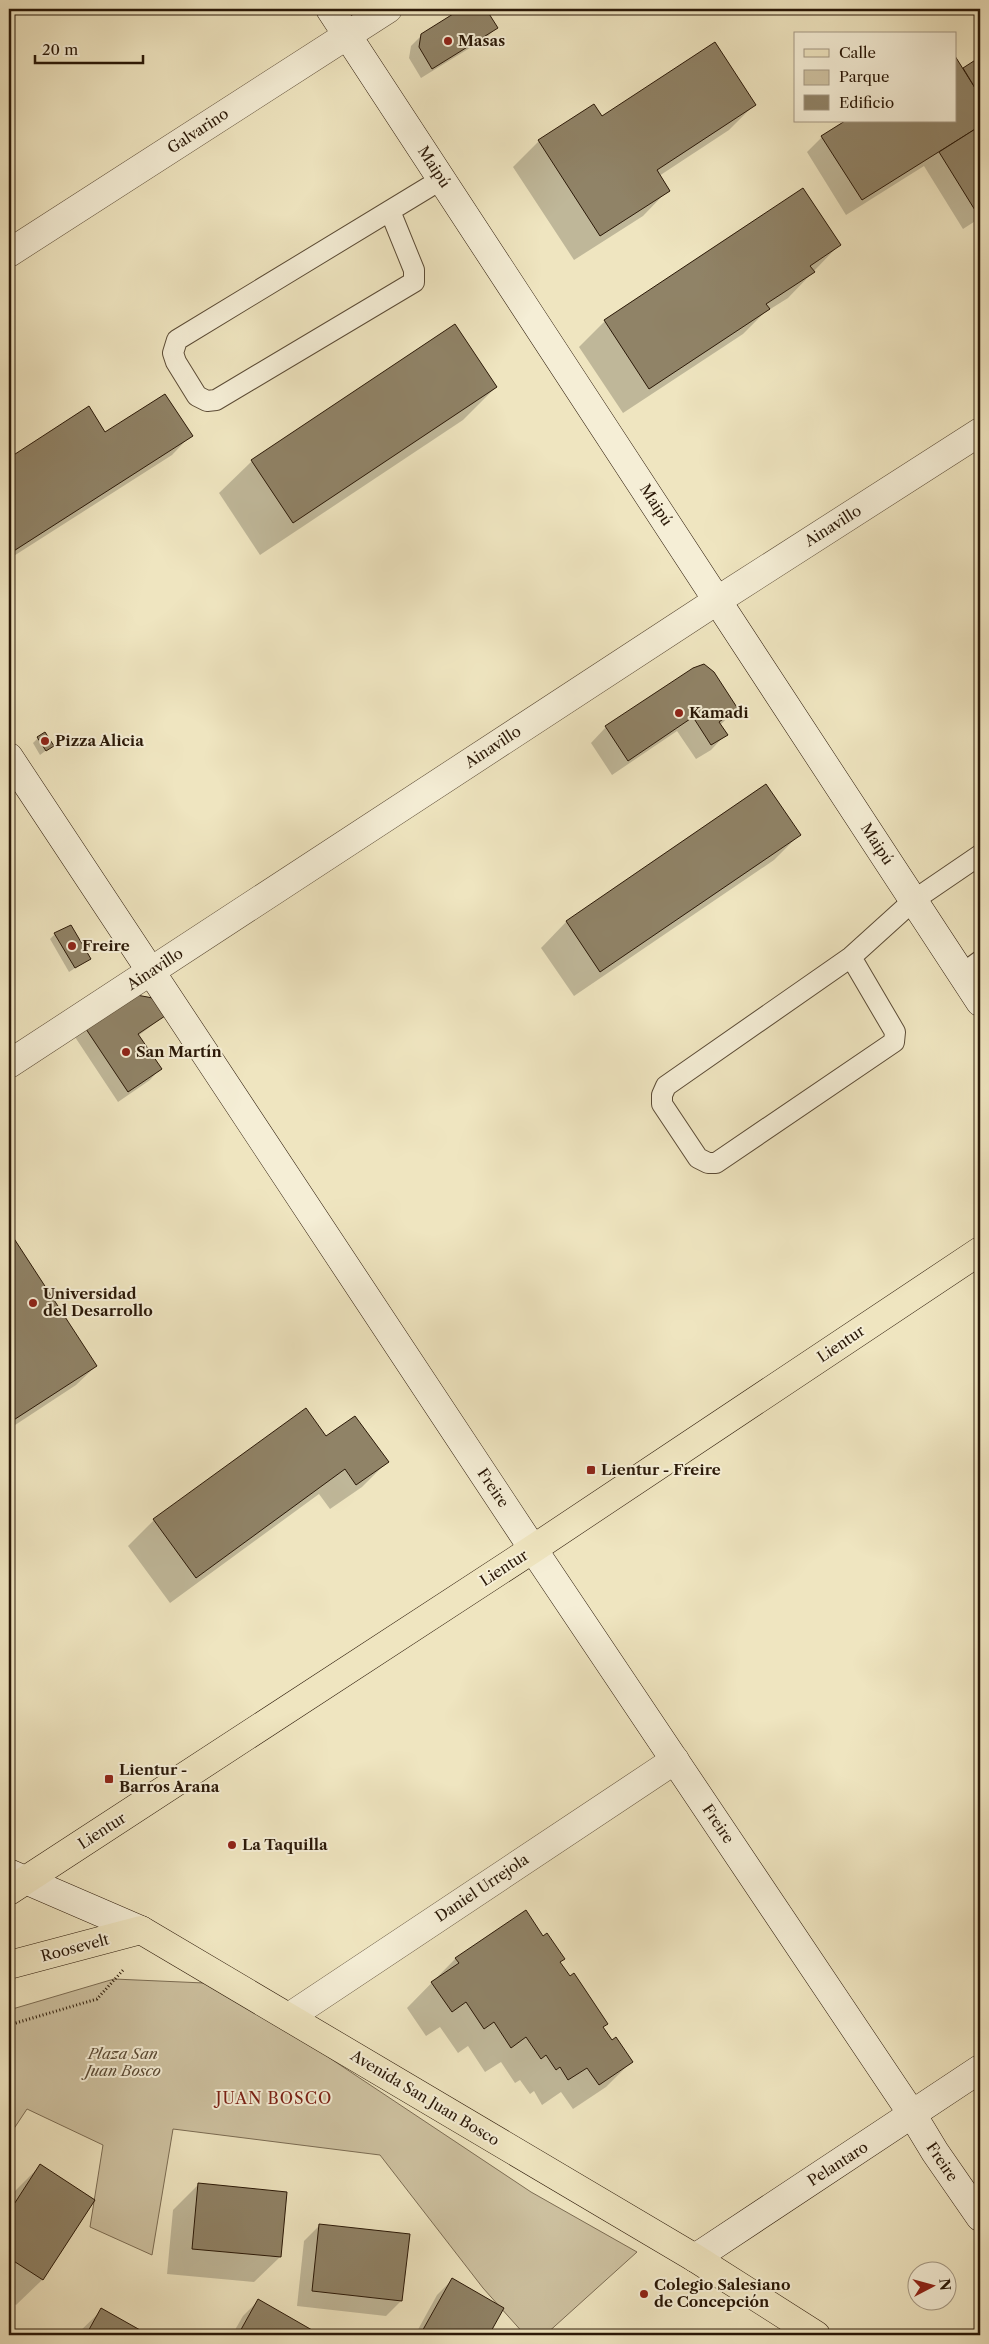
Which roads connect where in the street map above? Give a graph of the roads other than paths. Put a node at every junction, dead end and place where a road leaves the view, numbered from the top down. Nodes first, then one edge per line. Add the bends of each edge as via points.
1 (330, 9) edge
2 (388, 9) edge
3 (348, 35) junction
4 (442, 179) junction
5 (390, 211) junction
6 (9, 253) edge
7 (980, 432) edge
8 (718, 600) junction
9 (10, 761) edge
10 (980, 855) edge
11 (914, 900) junction
12 (851, 958) junction
13 (971, 967) edge
14 (150, 971) junction
15 (980, 1002) edge
16 (9, 1064) edge
17 (980, 1251) edge
18 (533, 1549) junction
19 (675, 1760) junction
20 (14, 1881) edge
21 (141, 1930) junction
22 (9, 1965) edge
23 (289, 2017) junction
24 (980, 2069) edge
25 (912, 2114) junction
26 (980, 2217) edge
27 (695, 2258) junction
28 (816, 2335) edge

1 - 3 main road, Maipú
2 - 3 main road, Galvarino
3 - 4 main road, Maipú
3 - 6 main road, Galvarino
4 - 5 lane
4 - 8 main road, Maipú
5 - 5 lane via 177,340 173,353 176,362 197,396 207,401 216,400 414,282 414,270
7 - 8 main road, Ainavillo
8 - 11 main road, Maipú
8 - 14 main road, Ainavillo
9 - 14 main road, Freire
10 - 11 lane
11 - 12 lane
11 - 13 main road, Maipú
12 - 12 lane via 666,1086 662,1104 698,1158 708,1163 716,1162 894,1042 895,1032
13 - 15 main road, Maipú
14 - 16 main road, Ainavillo
14 - 18 main road, Freire
17 - 18 main road, Lientur
18 - 19 main road, Freire
18 - 20 main road, Lientur
19 - 23 main road, Daniel Urrejola
19 - 25 main road, Freire
20 - 21 main road, Avenida San Juan Bosco
21 - 22 main road, Roosevelt
21 - 23 main road, Avenida San Juan Bosco
23 - 27 main road, Avenida San Juan Bosco
24 - 25 main road, Pelantaro
25 - 26 main road, Freire
25 - 27 main road, Pelantaro
27 - 28 main road, Avenida San Juan Bosco

